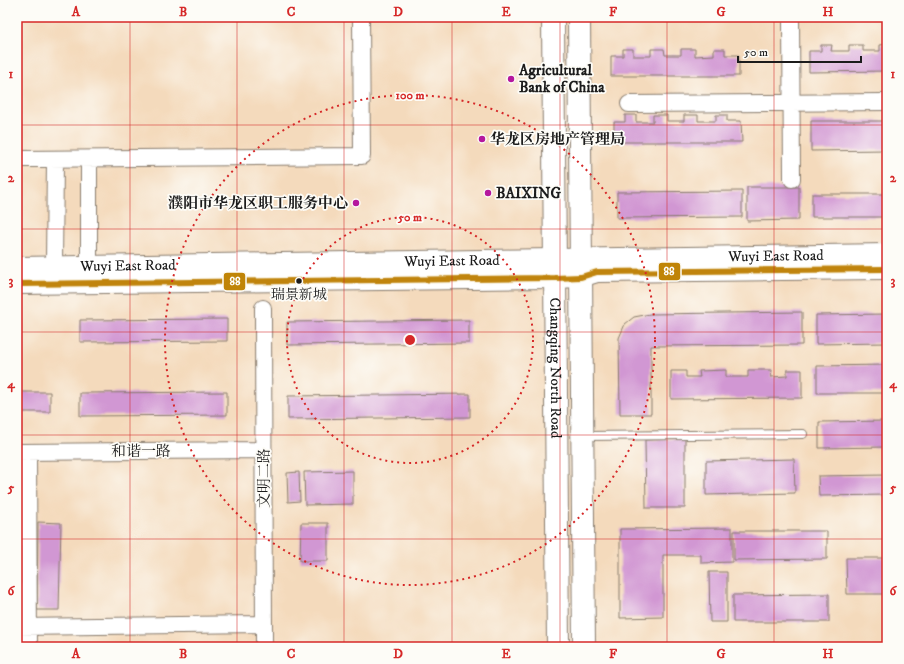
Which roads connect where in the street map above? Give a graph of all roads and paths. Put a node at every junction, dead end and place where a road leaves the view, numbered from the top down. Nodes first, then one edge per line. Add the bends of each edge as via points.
1 (361, 17) edge
2 (552, 17) edge
3 (578, 17) edge
4 (791, 17) edge
5 (792, 102) junction
6 (887, 102) edge
7 (629, 104) dead end
8 (17, 159) edge
9 (55, 159) junction
10 (89, 159) junction
11 (792, 179) dead end
12 (887, 254) edge
13 (54, 266) junction
14 (89, 266) junction
15 (17, 267) edge
16 (555, 268) junction
17 (581, 268) junction
18 (887, 269) edge
19 (17, 284) edge
20 (263, 308) dead end
21 (803, 434) dead end
22 (582, 436) junction
23 (264, 450) junction
24 (22, 452) edge
25 (264, 624) junction
26 (23, 626) edge
27 (29, 647) edge
28 (264, 647) edge
29 (558, 647) edge
30 (584, 647) edge

1 - 10 street via 362,156
2 - 16 main road, Changqing North Road
3 - 17 main road, Changqing North Road
4 - 5 street
5 - 6 street
5 - 7 street
5 - 11 street
8 - 9 street
9 - 10 street
9 - 13 street
10 - 14 street
12 - 17 street, Wuyi East Road
13 - 14 street, Wuyi East Road
13 - 15 street, Wuyi East Road
14 - 16 street, Wuyi East Road
16 - 17 street, Wuyi East Road
16 - 19 street, Wuyi East Road
16 - 29 main road, Changqing North Road
17 - 18 street, Wuyi East Road via 597,272
17 - 22 main road, Changqing North Road
20 - 23 street, 文明二路
21 - 22 lane
22 - 30 main road, Changqing North Road
23 - 24 street, 和谐一路
23 - 25 street, 文明二路
24 - 26 street
25 - 26 street
25 - 28 street, 文明二路
26 - 27 street

